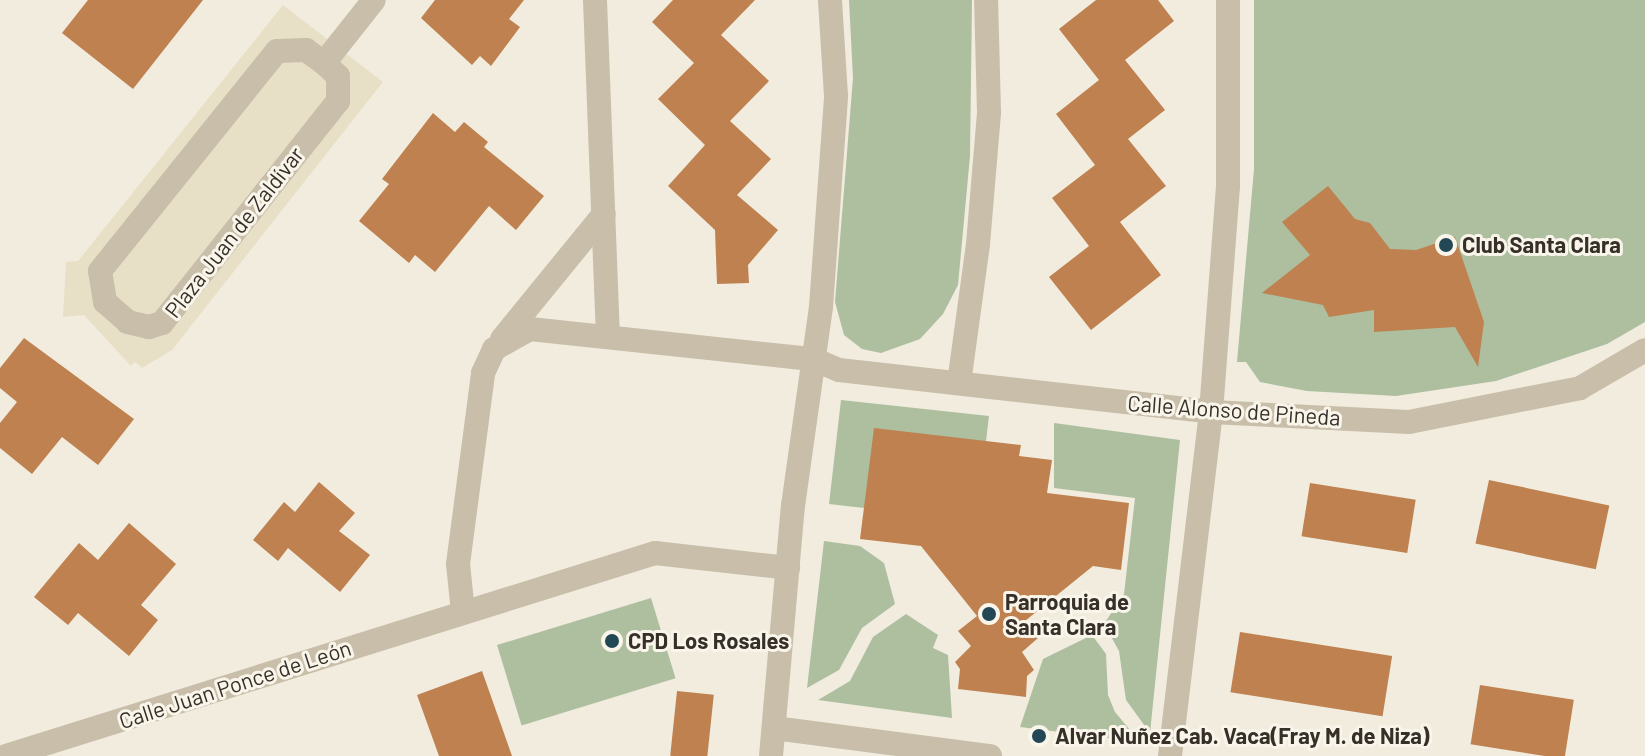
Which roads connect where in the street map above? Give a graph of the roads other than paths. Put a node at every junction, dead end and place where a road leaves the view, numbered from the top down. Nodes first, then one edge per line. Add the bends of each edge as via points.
1 (374, 0) edge
2 (595, 0) edge
3 (830, 0) edge
4 (986, 0) edge
5 (1228, 0) edge
6 (330, 55) junction
7 (604, 214) junction
8 (608, 337) junction
9 (494, 349) junction
10 (1645, 350) edge
11 (813, 359) junction
12 (959, 383) junction
13 (1211, 412) junction
14 (788, 568) junction
15 (463, 612) junction
16 (774, 728) junction
17 (6, 756) edge
18 (771, 756) edge
19 (990, 756) edge
20 (1170, 756) edge

1 - 6 street
2 - 7 street
3 - 11 street via 836,96
4 - 12 street via 989,112
5 - 13 street via 1228,187
6 - 6 street, Plaza Juan de Zaldívar via 277,51 100,271 105,302 128,322 149,327 162,323 338,101 338,76
7 - 8 street
7 - 9 street
8 - 9 street, Calle Alonso de Pineda via 530,329
8 - 11 street, Calle Alonso de Pineda
9 - 15 street via 483,373 458,564
10 - 13 street, Calle Alonso de Pineda via 1580,388 1409,422
11 - 12 street, Calle Alonso de Pineda via 839,370
11 - 14 street
12 - 13 street, Calle Alonso de Pineda
13 - 20 street
14 - 15 street, Calle Juan Ponce de León via 655,553
14 - 16 street
15 - 17 street, Calle Juan Ponce de León
16 - 18 street
16 - 19 street

